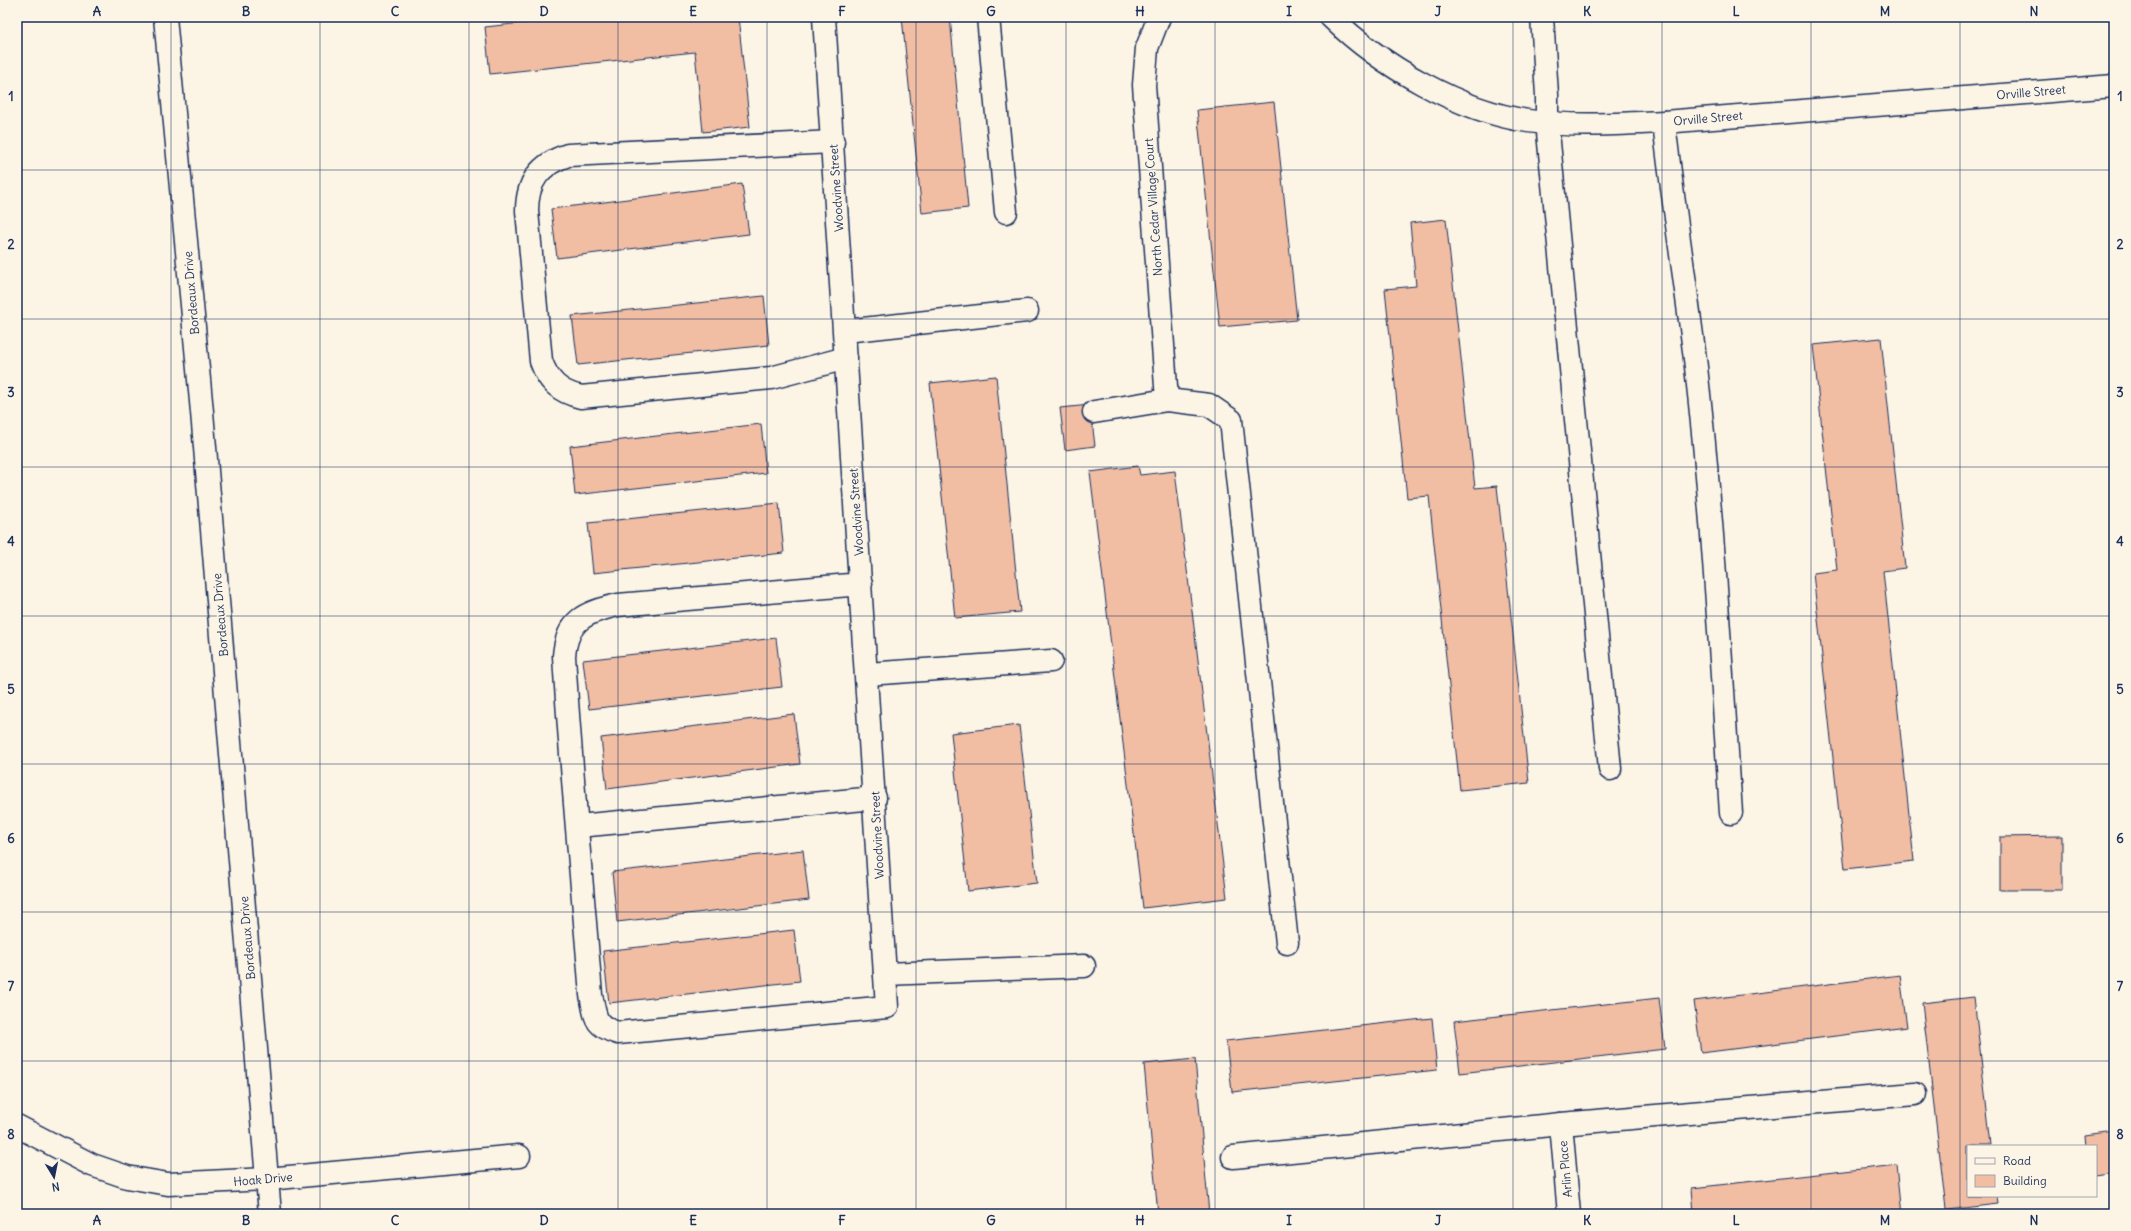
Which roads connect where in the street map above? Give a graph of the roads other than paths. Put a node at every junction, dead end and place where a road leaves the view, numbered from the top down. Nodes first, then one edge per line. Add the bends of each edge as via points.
1 (165, 17) edge
2 (824, 17) edge
3 (988, 17) edge
4 (1159, 17) edge
5 (1331, 17) edge
6 (1542, 17) edge
7 (2114, 86) edge
8 (1547, 122) junction
9 (1664, 122) junction
10 (833, 142) junction
11 (1006, 212) dead end
12 (1027, 311) dead end
13 (845, 331) junction
14 (846, 358) junction
15 (1166, 400) junction
16 (1094, 412) dead end
17 (861, 584) junction
18 (1051, 661) dead end
19 (867, 674) junction
20 (1610, 769) dead end
21 (875, 798) junction
22 (1731, 813) dead end
23 (578, 826) junction
24 (1287, 943) dead end
25 (1084, 966) dead end
26 (885, 974) junction
27 (1915, 1094) dead end
28 (1561, 1124) junction
29 (17, 1126) edge
30 (520, 1156) dead end
31 (1233, 1157) dead end
32 (267, 1179) junction
33 (270, 1214) edge
34 (1569, 1214) edge

1 - 32 street, Bordeaux Drive via 202,412
2 - 10 street, Woodvine Street
3 - 11 street
4 - 15 street, North Cedar Village Court via 1147,48 1144,85
5 - 8 street, Orville Street via 1388,64 1431,88 1492,113 1528,121
6 - 8 street
7 - 9 street, Orville Street
8 - 9 street, Orville Street via 1593,126
8 - 20 street
9 - 22 street via 1696,368 1715,582
10 - 13 street, Woodvine Street
10 - 14 street via 568,155 552,160 536,176 527,196 527,210 541,360 547,377 569,394 581,397 771,378
12 - 13 street
13 - 14 street, Woodvine Street
14 - 17 street, Woodvine Street
15 - 16 street
15 - 24 street via 1209,405 1231,420
17 - 19 street, Woodvine Street
17 - 23 street via 618,605 594,610 582,617 572,628 565,644 564,656 571,768
18 - 19 street
19 - 21 street, Woodvine Street
21 - 23 street
21 - 26 street, Woodvine Street
23 - 26 street, Woodvine Street via 591,996 596,1020 604,1028 618,1033 888,1007
25 - 26 street
27 - 28 street
28 - 31 street
28 - 34 street, Arlin Place
29 - 32 street, Hoak Drive via 92,1165 128,1177 168,1184
30 - 32 street, Hoak Drive
32 - 33 street, Bordeaux Drive

